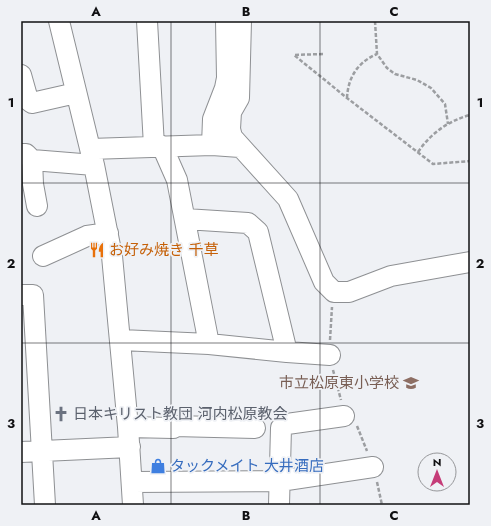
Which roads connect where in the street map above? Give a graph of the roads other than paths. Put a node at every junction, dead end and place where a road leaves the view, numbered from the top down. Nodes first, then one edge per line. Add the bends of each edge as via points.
1 (59, 21) edge
2 (147, 21) edge
3 (226, 21) edge
4 (241, 21) edge
5 (21, 75) edge
6 (76, 93) junction
7 (212, 145) junction
8 (158, 146) junction
9 (240, 147) junction
10 (26, 157) edge
11 (92, 157) junction
12 (37, 206) dead end
13 (185, 219) junction
14 (108, 233) junction
15 (44, 256) dead end
16 (470, 262) edge
17 (21, 295) edge
18 (121, 340) junction
19 (209, 344) junction
20 (287, 352) junction
21 (330, 355) dead end
22 (29, 374) edge
23 (344, 416) dead end
24 (128, 427) junction
25 (255, 428) dead end
26 (130, 447) junction
27 (42, 451) junction
28 (21, 452) edge
29 (373, 467) dead end
30 (280, 481) junction
31 (132, 482) junction
32 (45, 505) edge
33 (133, 505) edge
34 (279, 505) edge

1 - 6 street
2 - 8 street
3 - 7 street via 227,78 213,119
4 - 9 street via 239,98 231,112 230,128 232,137
5 - 6 street via 28,100 32,103
6 - 11 street
7 - 8 street
7 - 9 street
8 - 11 street
8 - 13 street via 177,180
9 - 16 street via 288,199 324,282 334,292 349,292 391,276
10 - 11 street
10 - 12 street
11 - 14 street
13 - 19 street
13 - 20 street via 248,223 258,232
14 - 15 street via 88,236
14 - 18 street
17 - 22 street via 34,295
18 - 19 street
18 - 24 street
19 - 20 street
20 - 21 street
22 - 27 street
23 - 30 street via 287,424 281,428
24 - 25 street via 186,421 233,423
24 - 26 street
26 - 27 street
26 - 31 street
27 - 28 street
27 - 32 street
29 - 30 street
30 - 31 street
30 - 34 street
31 - 33 street

